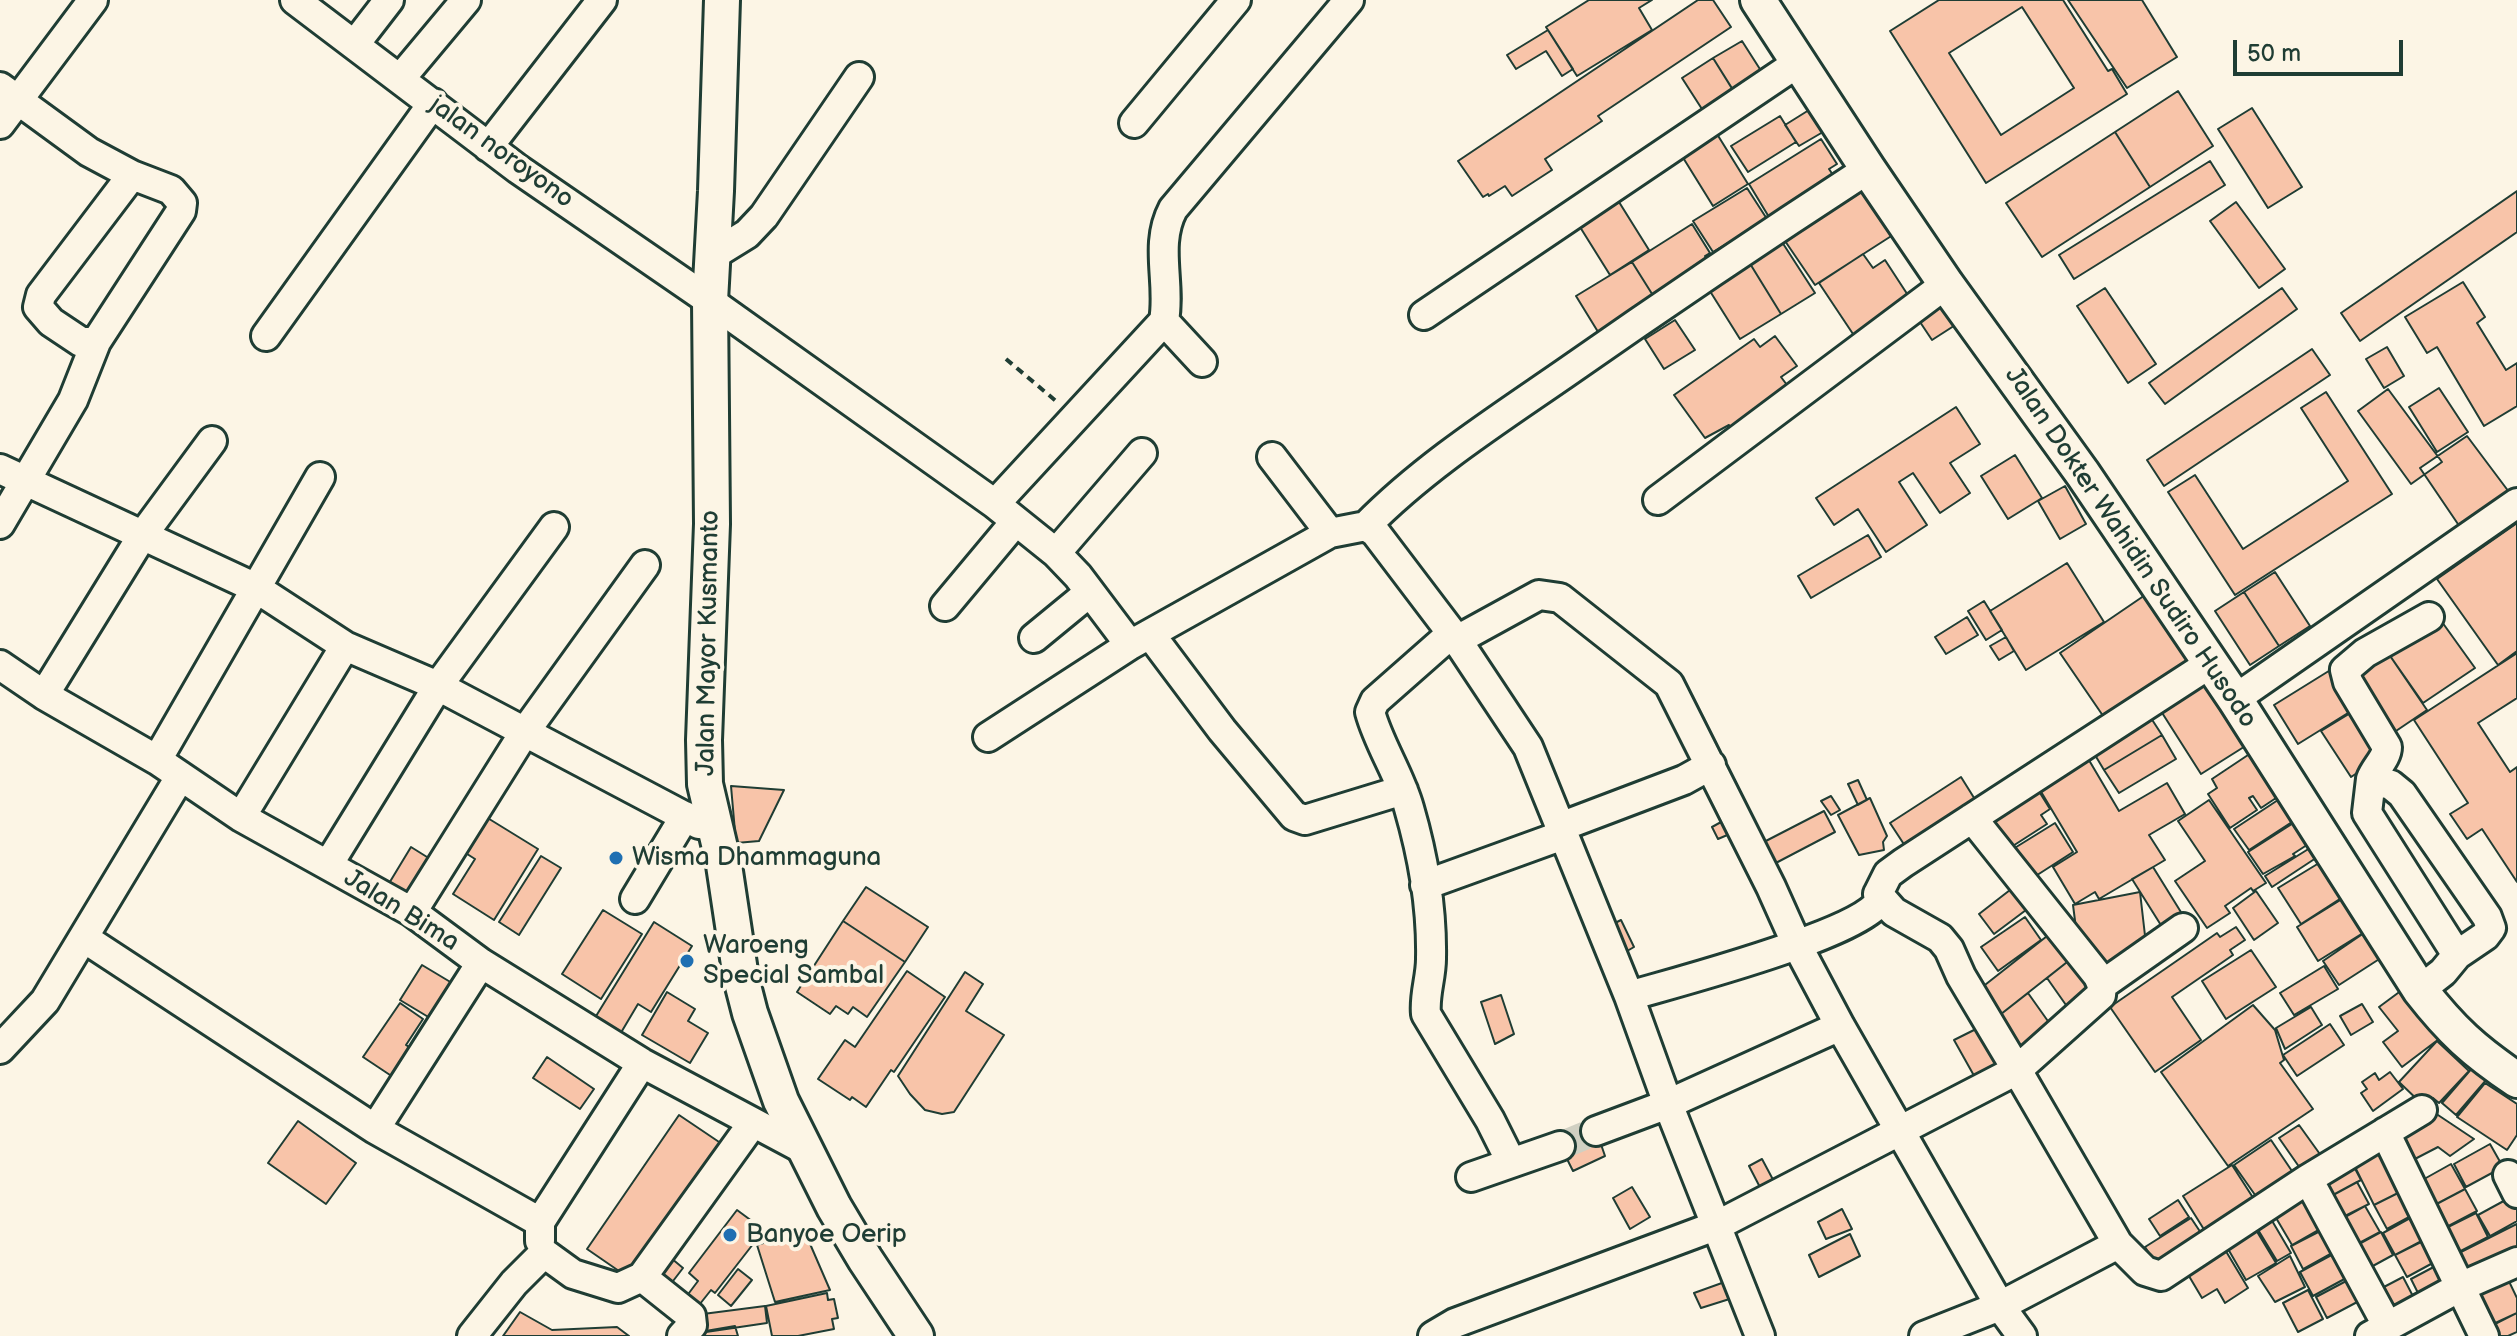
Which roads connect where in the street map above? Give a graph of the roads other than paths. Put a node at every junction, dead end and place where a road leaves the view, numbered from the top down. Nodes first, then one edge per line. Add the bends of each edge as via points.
1 (93, 0) edge
2 (295, 0) edge
3 (389, 0) edge
4 (466, 0) edge
5 (602, 0) edge
6 (722, 0) edge
7 (1236, 0) edge
8 (1349, 0) edge
9 (1758, 0) edge
10 (355, 44) junction
11 (1799, 62) junction
12 (859, 77) dead end
13 (400, 79) junction
14 (9, 94) edge
15 (433, 103) junction
16 (1134, 123) dead end
17 (0, 124) edge
18 (488, 147) junction
19 (1868, 169) junction
20 (132, 175) junction
21 (713, 255) junction
22 (1946, 284) junction
23 (710, 301) junction
24 (1424, 315) dead end
25 (1164, 321) junction
26 (266, 336) dead end
27 (96, 342) junction
28 (1202, 362) dead end
29 (212, 441) dead end
30 (1142, 453) dead end
31 (1272, 457) dead end
32 (0, 469) edge
33 (320, 477) dead end
34 (26, 482) junction
35 (1658, 500) dead end
36 (2517, 503) edge
37 (1005, 513) junction
38 (0, 524) edge
39 (1366, 526) junction
40 (554, 527) dead end
41 (1330, 533) junction
42 (142, 536) junction
43 (1056, 553) junction
44 (645, 565) dead end
45 (256, 588) junction
46 (1090, 592) junction
47 (945, 606) dead end
48 (2429, 617) dead end
49 (2334, 632) junction
50 (1454, 637) junction
51 (1034, 638) dead end
52 (1140, 639) junction
53 (345, 646) junction
54 (2354, 660) junction
55 (2211, 663) junction
56 (0, 665) edge
57 (438, 686) junction
58 (44, 695) junction
59 (2235, 699) junction
60 (524, 733) junction
61 (988, 737) dead end
62 (157, 760) junction
63 (1711, 765) junction
64 (180, 777) junction
65 (2371, 779) junction
66 (1403, 790) junction
67 (241, 817) junction
68 (1972, 818) junction
69 (700, 820) junction
70 (1561, 831) junction
71 (328, 865) junction
72 (1425, 885) junction
73 (1878, 894) junction
74 (635, 899) dead end
75 (412, 912) junction
76 (2183, 928) dead end
77 (84, 938) junction
78 (1797, 945) junction
79 (2457, 955) junction
80 (481, 963) junction
81 (2102, 985) junction
82 (2420, 990) junction
83 (1629, 996) junction
84 (1840, 1026) junction
85 (0, 1049) edge
86 (642, 1063) junction
87 (2017, 1070) junction
88 (2517, 1080) edge
89 (1668, 1104) junction
90 (2422, 1110) dead end
91 (752, 1124) junction
92 (375, 1129) junction
93 (1596, 1131) tunnel mouth
94 (1902, 1132) junction
95 (2385, 1132) junction
96 (1560, 1146) tunnel mouth
97 (805, 1150) junction
98 (1511, 1162) junction
99 (1471, 1177) dead end
100 (2308, 1179) junction
101 (540, 1222) junction
102 (1718, 1225) junction
103 (2118, 1244) junction
104 (544, 1253) junction
105 (2513, 1274) edge
106 (642, 1277) junction
107 (2460, 1287) junction
108 (2000, 1306) junction
109 (2379, 1331) edge
110 (472, 1336) edge
111 (682, 1336) edge
112 (916, 1336) edge
113 (1433, 1336) edge
114 (1760, 1336) edge
115 (1924, 1336) edge
116 (2022, 1336) edge
117 (2484, 1336) edge

1 - 14 street
2 - 10 street, jalan noroyono
3 - 10 street
4 - 13 street
5 - 18 street
6 - 21 main road, Jalan Mayor Kusmanto
7 - 16 street
8 - 25 street via 1173,209 1166,223
9 - 11 main road, Jalan Dokter Wahidin Sudiro Husodo
10 - 13 street, jalan noroyono
11 - 19 main road, Jalan Dokter Wahidin Sudiro Husodo
11 - 24 street
12 - 21 street via 764,216
13 - 15 street, jalan noroyono
14 - 17 street
14 - 20 street via 89,152
15 - 18 street, jalan noroyono
15 - 26 street
18 - 23 street, jalan noroyono
19 - 22 main road, Jalan Dokter Wahidin Sudiro Husodo
19 - 39 street via 1490,425
20 - 27 street via 171,190 182,203 181,211
20 - 27 street via 41,295 38,307 81,342
21 - 23 main road, Jalan Mayor Kusmanto
22 - 35 street
22 - 55 main road, Jalan Dokter Wahidin Sudiro Husodo
23 - 37 street, jalan noroyono
23 - 69 main road, Jalan Mayor Kusmanto via 712,524
25 - 28 street
25 - 37 street via 1075,416
27 - 34 street via 73,400
29 - 42 street
30 - 43 street
31 - 41 street
32 - 34 street
33 - 45 street
34 - 38 street
34 - 42 street
36 - 49 street
37 - 43 street, jalan noroyono
37 - 47 street
39 - 41 street
39 - 50 street
40 - 57 street
41 - 52 street
42 - 45 street
42 - 58 street
43 - 46 street, jalan noroyono
44 - 60 street
45 - 53 street
45 - 62 street
46 - 51 street
46 - 52 street, jalan noroyono
48 - 54 street
49 - 54 street
49 - 59 street
50 - 63 street via 1539,595 1560,598 1669,684
50 - 66 street via 1375,701 1370,712
50 - 70 street via 1525,741
52 - 61 street
52 - 66 street, jalan noroyono via 1294,816 1305,820
53 - 57 street
53 - 67 street
54 - 65 street via 2345,676 2387,747
55 - 59 main road, Jalan Dokter Wahidin Sudiro Husodo
55 - 68 street
56 - 58 street, Jalan Bima
57 - 60 street
57 - 71 street
58 - 62 street, Jalan Bima
59 - 82 main road, Jalan Dokter Wahidin Sudiro Husodo
60 - 69 street
60 - 75 street
62 - 64 street, Jalan Bima
63 - 70 street
63 - 78 street
64 - 67 street, Jalan Bima
64 - 77 street
65 - 79 street via 2367,813
65 - 79 street via 2402,794 2487,917 2491,928 2485,936
66 - 72 street
67 - 71 street, Jalan Bima
68 - 73 street via 1888,874
68 - 81 street
69 - 74 street
69 - 97 main road, Jalan Mayor Kusmanto via 724,865 750,1013 781,1101
70 - 72 street
70 - 83 street
71 - 75 street, Jalan Bima
72 - 98 street via 1432,962 1426,1014
73 - 78 street via 1873,911
73 - 87 street via 1894,912 1940,938 1949,949
75 - 80 street, Jalan Bima
76 - 81 street
77 - 85 street via 45,1001
77 - 92 street
78 - 83 street
78 - 84 street
79 - 82 street
80 - 86 street, Jalan Bima
80 - 92 street
81 - 87 street via 2101,995
82 - 88 main road, Jalan Dokter Wahidin Sudiro Husodo via 2447,1025
83 - 89 street
84 - 89 street
84 - 94 street
86 - 91 street, Jalan Bima
86 - 101 street
87 - 94 street
87 - 103 street
89 - 93 street
89 - 102 street
90 - 95 street
91 - 97 street, Jalan Bima
91 - 106 street
92 - 101 street
94 - 102 street
94 - 108 street
95 - 100 street
95 - 107 street
96 - 98 street
97 - 112 main road, Jalan Mayor Kusmanto via 865,1259
98 - 99 street
100 - 103 street via 2161,1276 2145,1271
100 - 109 street
101 - 104 street
102 - 113 street via 1455,1323
102 - 114 street
103 - 108 street
104 - 106 street via 573,1274 618,1288
104 - 110 street
105 - 107 street
106 - 111 street via 691,1316 692,1325
107 - 109 street
107 - 117 street
108 - 115 street
108 - 116 street

